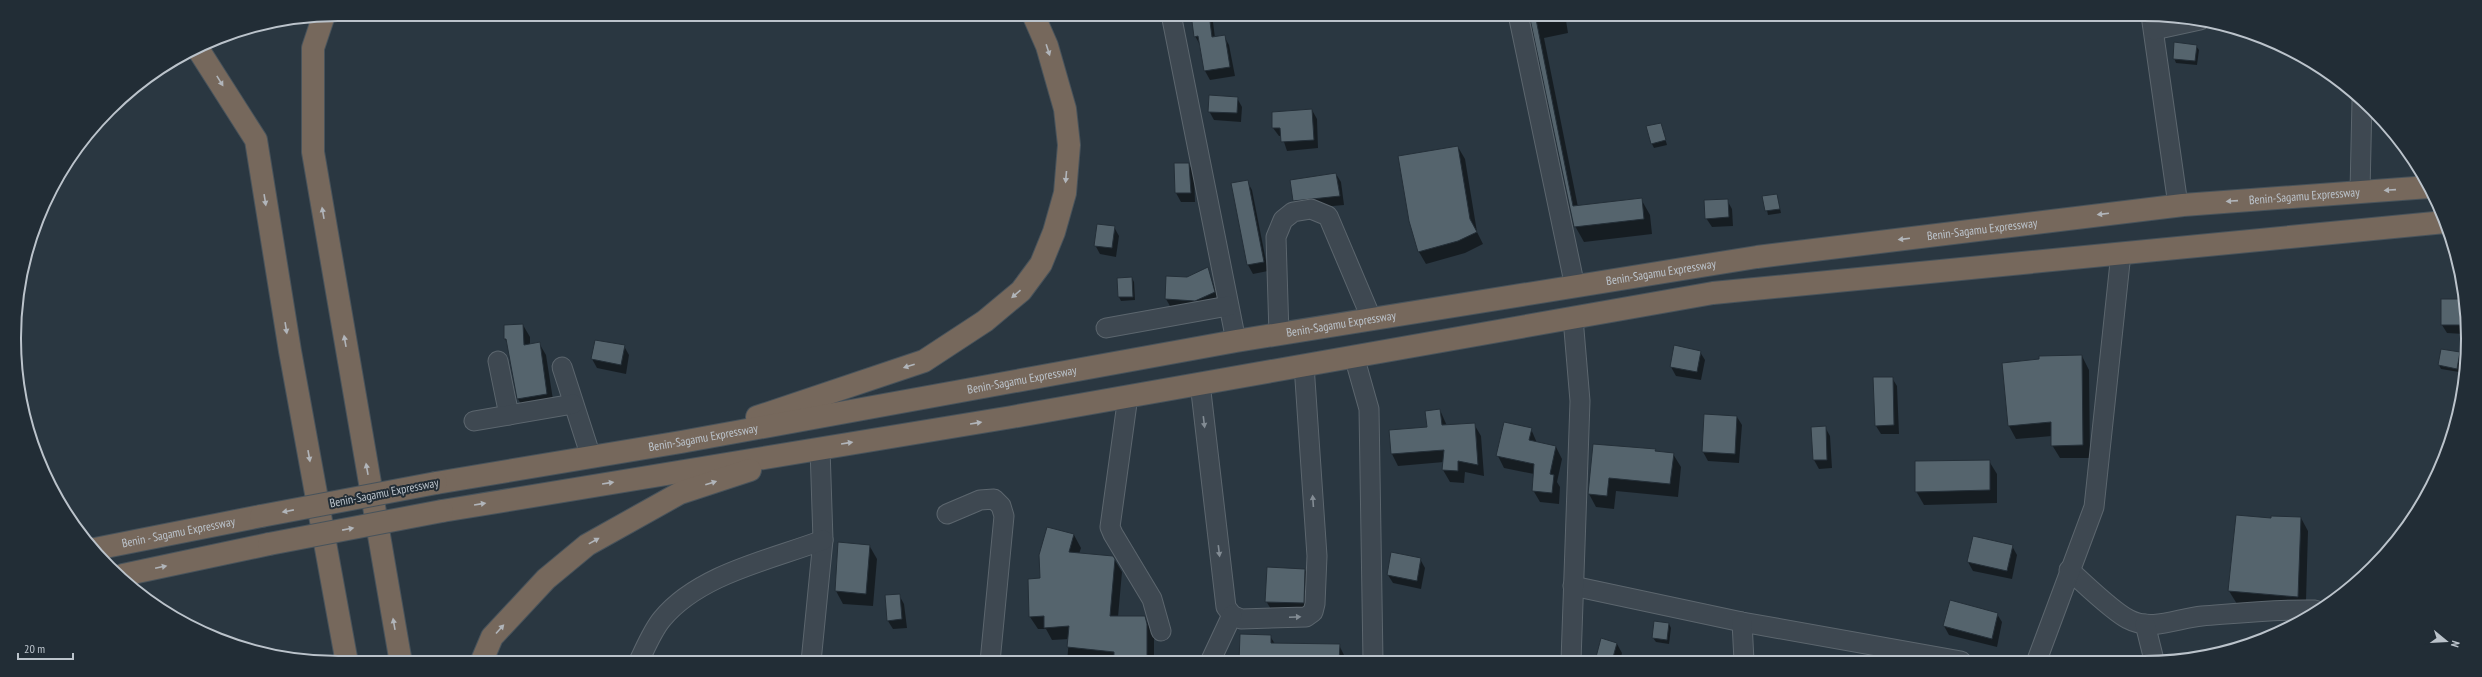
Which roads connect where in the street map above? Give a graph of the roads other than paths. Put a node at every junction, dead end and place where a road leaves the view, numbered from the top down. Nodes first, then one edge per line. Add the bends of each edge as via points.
1 (1036, 21) edge
2 (1172, 21) edge
3 (1519, 21) edge
4 (322, 22) edge
5 (2166, 22) edge
6 (2152, 23) edge
7 (200, 53) edge
8 (2362, 108) edge
9 (2422, 187) edge
10 (2360, 192) junction
11 (2178, 205) junction
12 (2439, 223) edge
13 (2121, 253) junction
14 (1575, 287) junction
15 (1228, 306) junction
16 (1573, 318) junction
17 (1372, 320) junction
18 (1106, 328) dead end
19 (1279, 334) junction
20 (1236, 341) junction
21 (1354, 356) junction
22 (498, 361) dead end
23 (1304, 365) junction
24 (562, 367) dead end
25 (1200, 383) junction
26 (1128, 396) junction
27 (573, 404) junction
28 (509, 415) junction
29 (474, 421) dead end
30 (681, 442) junction
31 (820, 448) junction
32 (591, 457) junction
33 (947, 514) dead end
34 (261, 516) joint
35 (823, 540) junction
36 (100, 548) edge
37 (2069, 570) junction
38 (126, 574) edge
39 (1573, 586) junction
40 (2307, 610) edge
41 (1232, 614) junction
42 (1742, 622) junction
43 (2145, 624) junction
44 (1161, 631) dead end
45 (346, 656) edge
46 (399, 656) edge
47 (483, 656) edge
48 (642, 656) edge
49 (812, 656) edge
50 (991, 656) edge
51 (1213, 656) edge
52 (1373, 656) edge
53 (1571, 656) edge
54 (1744, 656) edge
55 (1933, 656) edge
56 (2038, 656) edge
57 (2153, 656) edge

1 -> 30 highway via 1047,46 1065,110 1069,145 1065,193 1054,232 1041,264 1021,291 985,321 924,361
2 - 15 street
3 - 14 street
46 -> 4 highway via 313,152 313,48
5 - 6 street
6 - 11 street
7 -> 45 highway via 256,140 290,351
8 - 10 street
9 -> 10 highway, Benin-Sagamu Expressway
10 -> 11 highway, Benin-Sagamu Expressway
11 -> 14 highway, Benin-Sagamu Expressway via 1757,257
12 - 13 highway
13 - 16 highway via 1713,293
13 - 37 street via 2094,507
14 - 17 highway, Benin-Sagamu Expressway
15 - 18 street
15 - 20 street
16 - 21 highway
16 - 39 street via 1580,401
17 - 19 highway, Benin-Sagamu Expressway
17 - 19 street via 1328,216 1311,209 1293,212 1284,220 1276,237
19 - 20 highway, Benin-Sagamu Expressway
20 - 30 highway, Benin-Sagamu Expressway
21 - 23 highway
21 - 52 street via 1369,409
22 - 28 street
23 - 25 highway
41 -> 23 street via 1241,619 1306,617 1313,612 1317,556
24 - 27 street
25 - 26 highway
25 -> 41 street via 1226,607
31 -> 26 highway
26 - 44 street via 1110,527 1152,599
27 - 28 street
27 - 32 street
28 - 29 street
30 - 32 highway, Benin-Sagamu Expressway
31 - 35 street
38 -> 31 highway, bridge via 442,511
47 -> 31 highway via 492,637 546,579 587,545 680,493
32 -> 34 highway, Benin-Sagamu Expressway, bridge
33 - 50 street via 980,500 994,499 1001,506 1004,516
34 - 36 highway, Benin - Sagamu Expressway
35 - 48 street via 726,574 692,593 662,620
35 - 49 street
37 - 43 street via 2128,619
37 - 56 street
39 - 42 street
39 - 53 street
40 - 43 street via 2280,609 2193,617 2164,624
41 - 51 street
42 - 54 street
42 - 55 street
43 - 57 street

